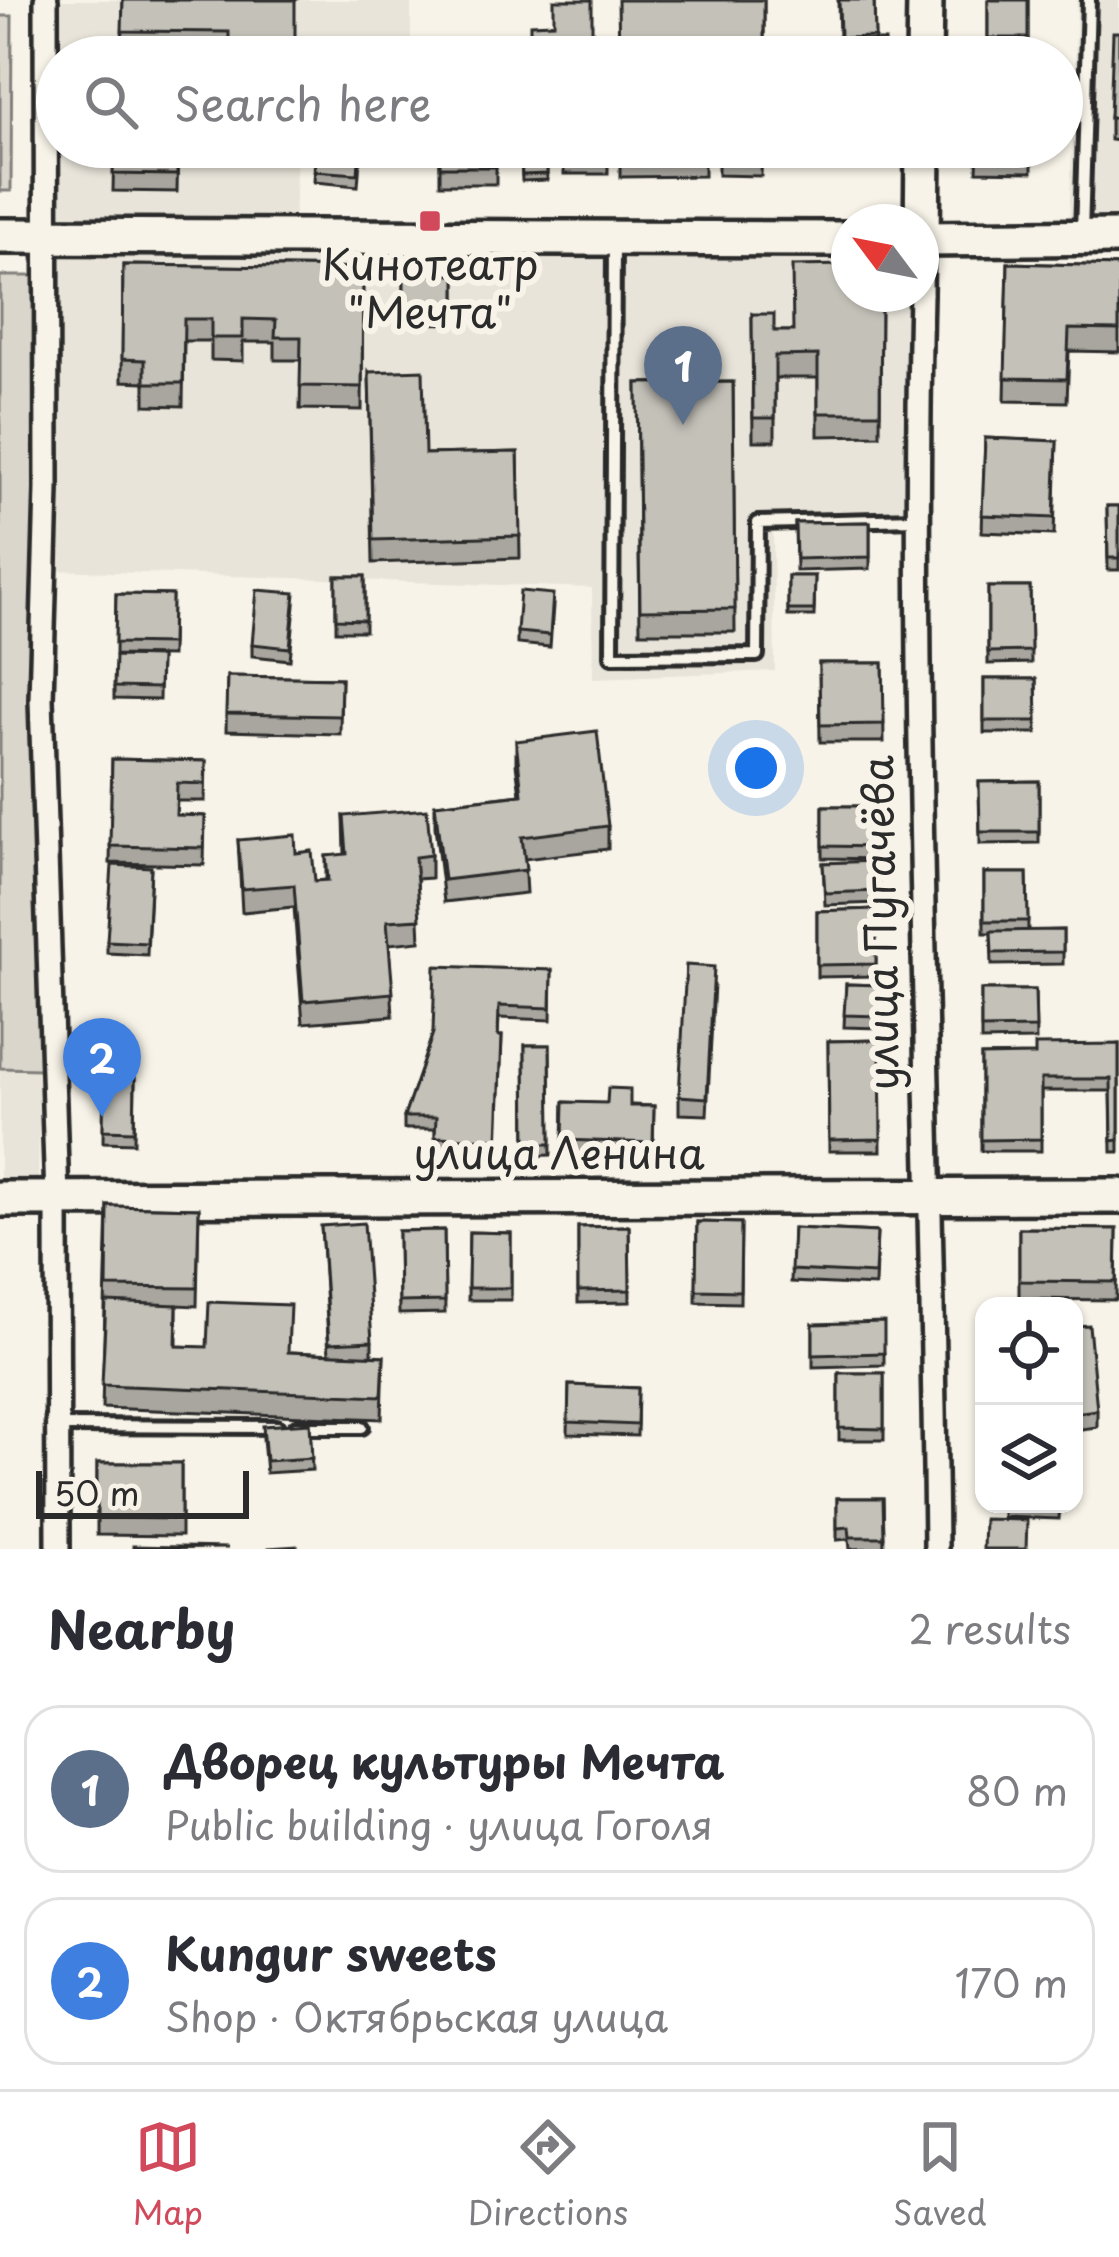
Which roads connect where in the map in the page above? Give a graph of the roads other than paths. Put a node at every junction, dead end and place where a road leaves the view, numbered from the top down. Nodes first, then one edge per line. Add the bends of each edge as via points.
1 (46, 0) edge
2 (925, 0) edge
3 (1089, 0) edge
4 (46, 36) edge
5 (924, 36) edge
6 (46, 168) edge
7 (923, 168) edge
8 (922, 204) edge
9 (0, 236) edge
10 (46, 236) junction
11 (1119, 236) edge
12 (1082, 237) junction
13 (614, 238) junction
14 (831, 238) edge
15 (939, 239) edge
16 (921, 312) edge
17 (916, 519) junction
18 (1119, 1196) edge
19 (932, 1198) junction
20 (0, 1199) edge
21 (57, 1199) junction
22 (58, 1426) junction
23 (362, 1427) dead end
24 (58, 1549) edge
25 (936, 1549) edge

1 - 4 street
2 - 5 street
3 - 12 lane
6 - 10 street
7 - 8 street, улица Пугачёва
9 - 10 street
10 - 13 street
10 - 21 street via 41,700
11 - 12 street
12 - 15 street
13 - 14 street
13 - 17 lane via 612,656 757,655 758,523
16 - 17 street, улица Пугачёва
17 - 19 street, улица Пугачёва
18 - 19 street, улица Ленина
19 - 21 street, улица Ленина
19 - 25 street, улица Пугачёва
20 - 21 street, улица Ленина
21 - 22 street
22 - 23 lane
22 - 24 street

